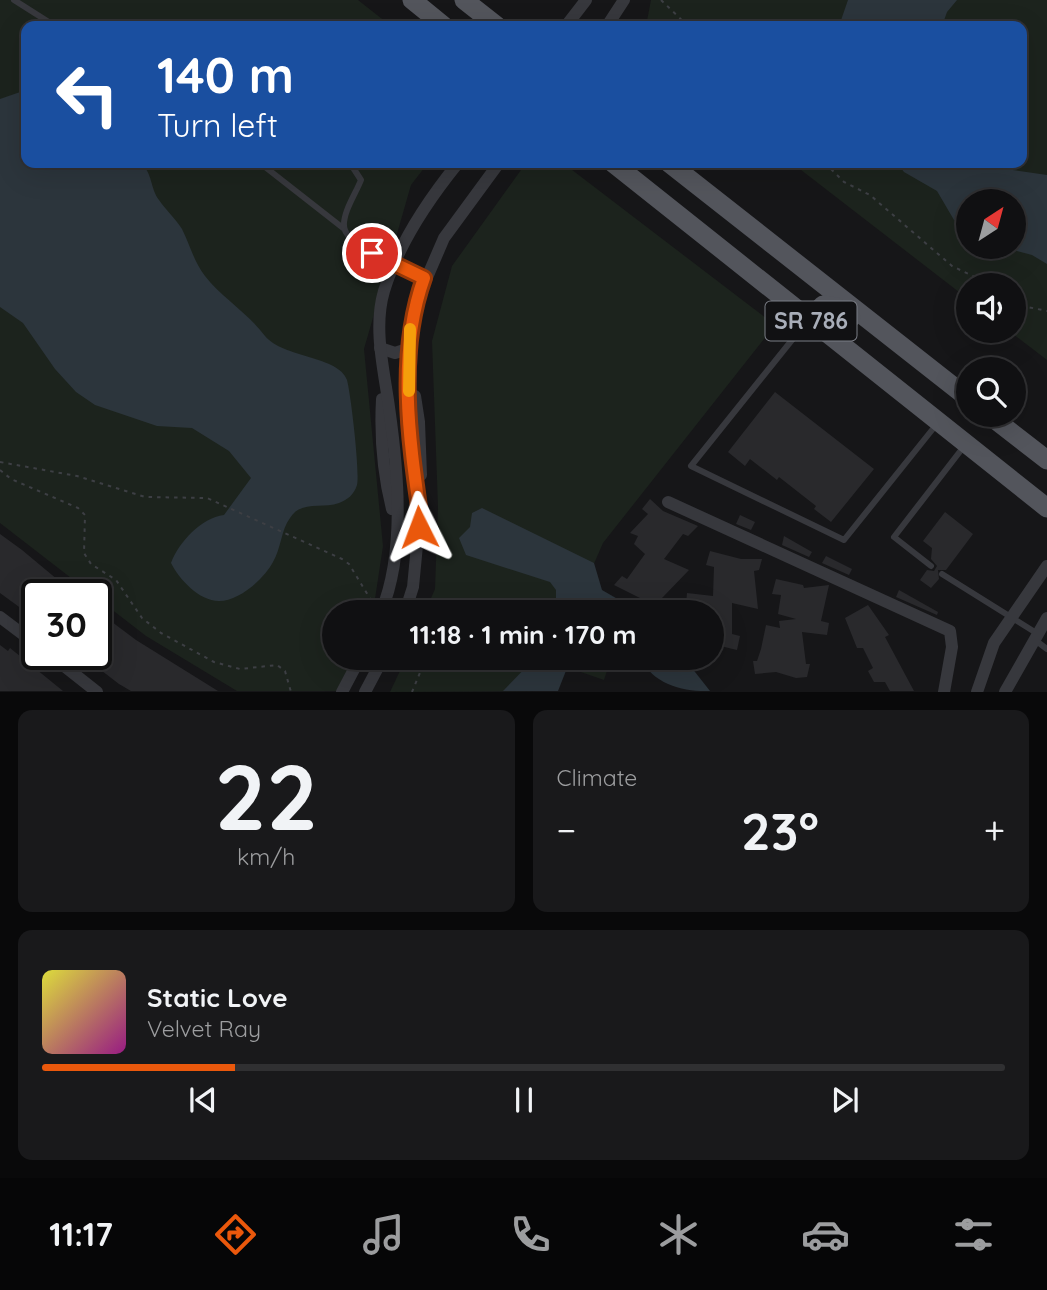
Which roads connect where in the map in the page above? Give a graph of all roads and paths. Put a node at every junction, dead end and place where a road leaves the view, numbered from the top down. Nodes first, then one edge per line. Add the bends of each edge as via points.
1 (13, 0) edge
2 (412, 0) edge
3 (464, 0) edge
4 (586, 0) edge
5 (624, 0) edge
6 (661, 0) edge
7 (47, 21) edge
8 (438, 21) edge
9 (491, 21) edge
10 (570, 21) edge
11 (610, 21) edge
12 (683, 21) edge
13 (266, 168) edge
14 (353, 168) edge
15 (454, 168) edge
16 (495, 168) edge
17 (619, 168) edge
18 (675, 168) edge
19 (830, 168) edge
20 (343, 228) junction
21 (395, 265) junction
22 (968, 273) edge
23 (424, 278) junction
24 (1026, 307) edge
25 (1047, 312) edge
26 (809, 319) junction
27 (380, 348) junction
28 (410, 348) junction
29 (926, 365) junction
30 (410, 367) junction
31 (383, 370) junction
32 (956, 389) edge
33 (938, 422) junction
34 (1004, 427) edge
35 (966, 444) junction
36 (412, 453) junction
37 (394, 456) junction
38 (1047, 460) edge
39 (0, 462) edge
40 (0, 470) edge
41 (668, 502) dead end
42 (1047, 508) edge
43 (420, 514) junction
44 (395, 523) junction
45 (931, 566) dead end
46 (1047, 566) edge
47 (942, 574) dead end
48 (370, 600) edge
49 (385, 600) edge
50 (409, 600) edge
51 (1011, 616) junction
52 (0, 617) edge
53 (1042, 632) edge
54 (21, 633) edge
55 (1047, 649) edge
56 (70, 670) edge
57 (353, 670) edge
58 (376, 670) edge
59 (421, 670) edge
60 (97, 691) edge
61 (291, 691) edge
62 (342, 691) edge
63 (365, 691) edge
64 (412, 691) edge
65 (944, 691) edge
66 (977, 691) edge
67 (1005, 691) edge

1 - 7 lane
2 - 8 main road
3 - 9 main road
4 - 10 street
5 - 11 street
6 - 12 path
13 - 20 lane
14 - 20 lane via 361,180
15 - 21 street via 420,216
16 - 23 street via 458,215
17 - 26 main road, SR 786
18 - 29 main road, SR 786
19 - 22 path
20 - 21 lane via 350,241
21 - 23 lane
21 - 27 street via 383,292
23 - 28 street via 413,310
24 - 25 path
26 - 29 main road via 823,305 836,307
26 - 33 main road, SR 786
26 - 33 lane via 691,466 844,540
27 - 28 street via 395,353
27 - 31 street
28 - 30 street
29 - 32 main road, SR 786
30 - 36 street
30 - 43 street via 419,422
31 - 37 street
31 - 44 street via 381,426
33 - 35 main road, SR 786
34 - 38 main road
35 - 42 main road, SR 786
35 - 45 lane via 894,537
36 - 37 street
36 - 43 street
37 - 44 street
39 - 48 path via 77,476 145,497 207,498 349,564
40 - 61 path via 85,515 84,553 91,564 116,580 151,625 214,662 240,669 277,665 285,671
41 - 65 street via 950,631 953,647
43 - 50 street
44 - 49 street via 392,576
46 - 51 street
47 - 51 lane
51 - 53 lane
51 - 66 street via 994,643
52 - 54 street
53 - 55 lane
53 - 67 street
56 - 60 street
57 - 62 street
58 - 63 street
59 - 64 path

